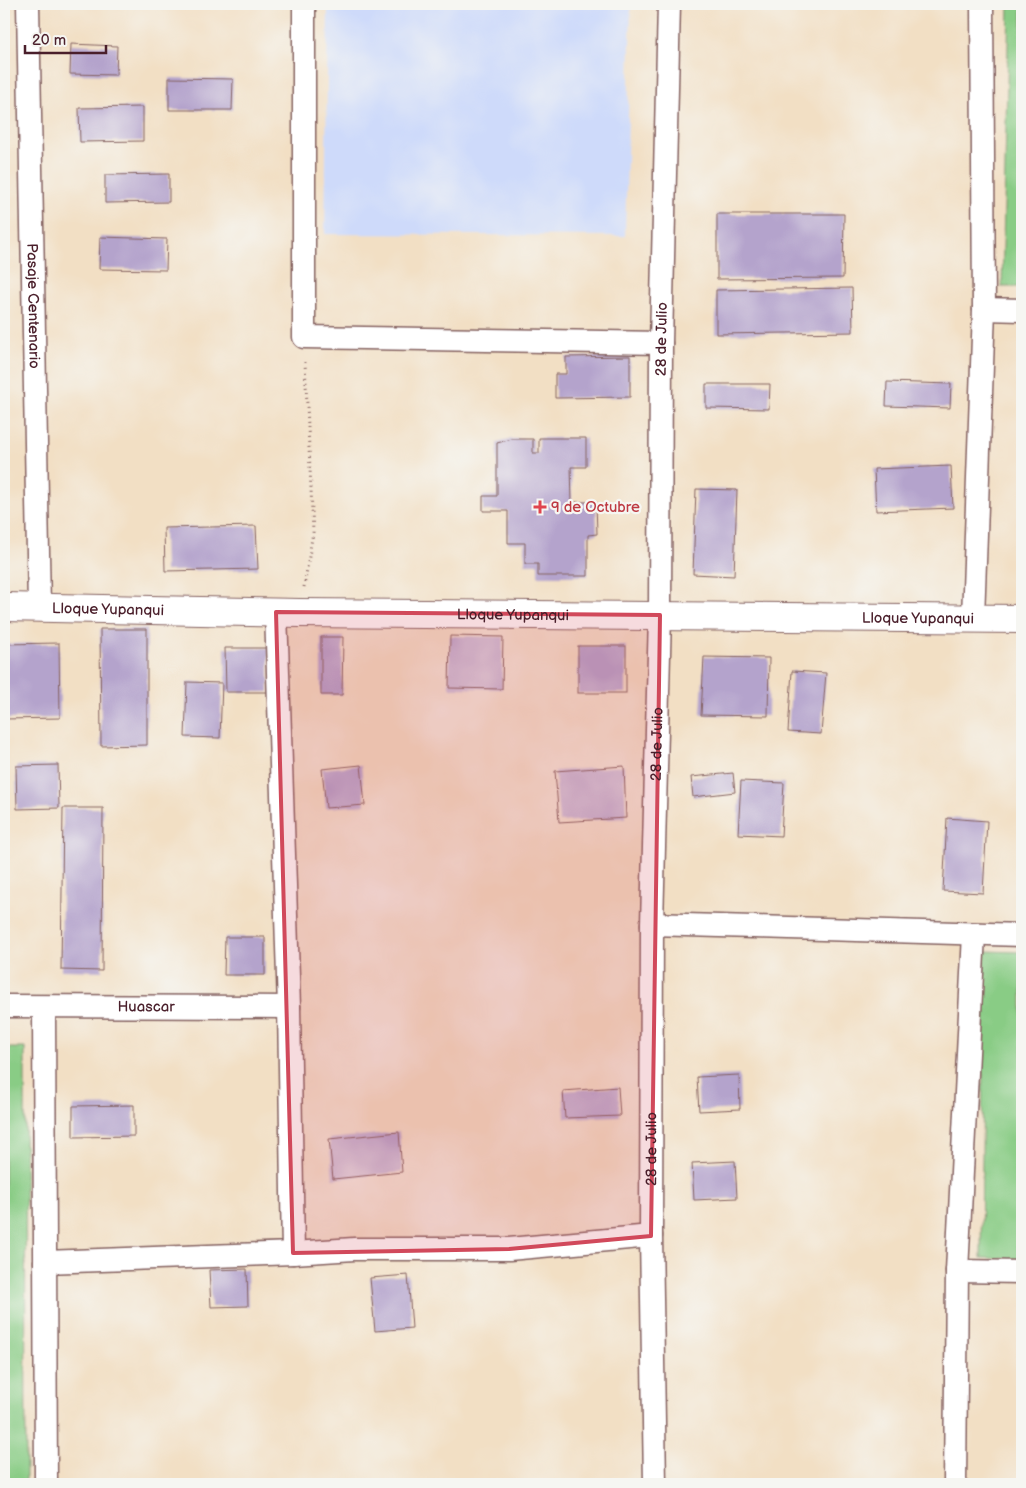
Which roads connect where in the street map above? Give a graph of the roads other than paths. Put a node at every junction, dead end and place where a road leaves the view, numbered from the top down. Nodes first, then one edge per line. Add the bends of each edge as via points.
1 (28, 4) edge
2 (304, 4) edge
3 (669, 4) edge
4 (982, 4) edge
5 (984, 309) junction
6 (1022, 310) edge
7 (660, 344) junction
8 (4, 607) edge
9 (39, 608) junction
10 (288, 612) junction
11 (660, 616) junction
12 (973, 618) junction
13 (1022, 619) edge
14 (652, 924) junction
15 (974, 934) junction
16 (1022, 934) edge
17 (4, 1006) edge
18 (44, 1007) junction
19 (289, 1007) junction
20 (651, 1236) junction
21 (292, 1253) junction
22 (45, 1262) junction
23 (957, 1270) junction
24 (1022, 1272) edge
25 (46, 1484) edge
26 (656, 1484) edge
27 (955, 1484) edge

1 - 9 street, Pasaje Centenario
2 - 7 street via 304,337
3 - 7 street, 28 de Julio
4 - 5 street
5 - 6 street
5 - 12 street
7 - 11 street, 28 de Julio
8 - 9 street, Lloque Yupanqui
9 - 10 street, Lloque Yupanqui
10 - 11 street, Lloque Yupanqui
10 - 19 street
11 - 12 street, Lloque Yupanqui
11 - 14 street, 28 de Julio
12 - 13 street, Lloque Yupanqui
14 - 15 street
14 - 20 street, 28 de Julio
15 - 16 street
15 - 23 street
17 - 18 street, Huascar
18 - 19 street, Huascar
18 - 22 street
19 - 21 street
20 - 21 street via 509,1249 354,1249
20 - 26 street, 28 de Julio
21 - 22 street
22 - 25 street
23 - 24 street
23 - 27 street

